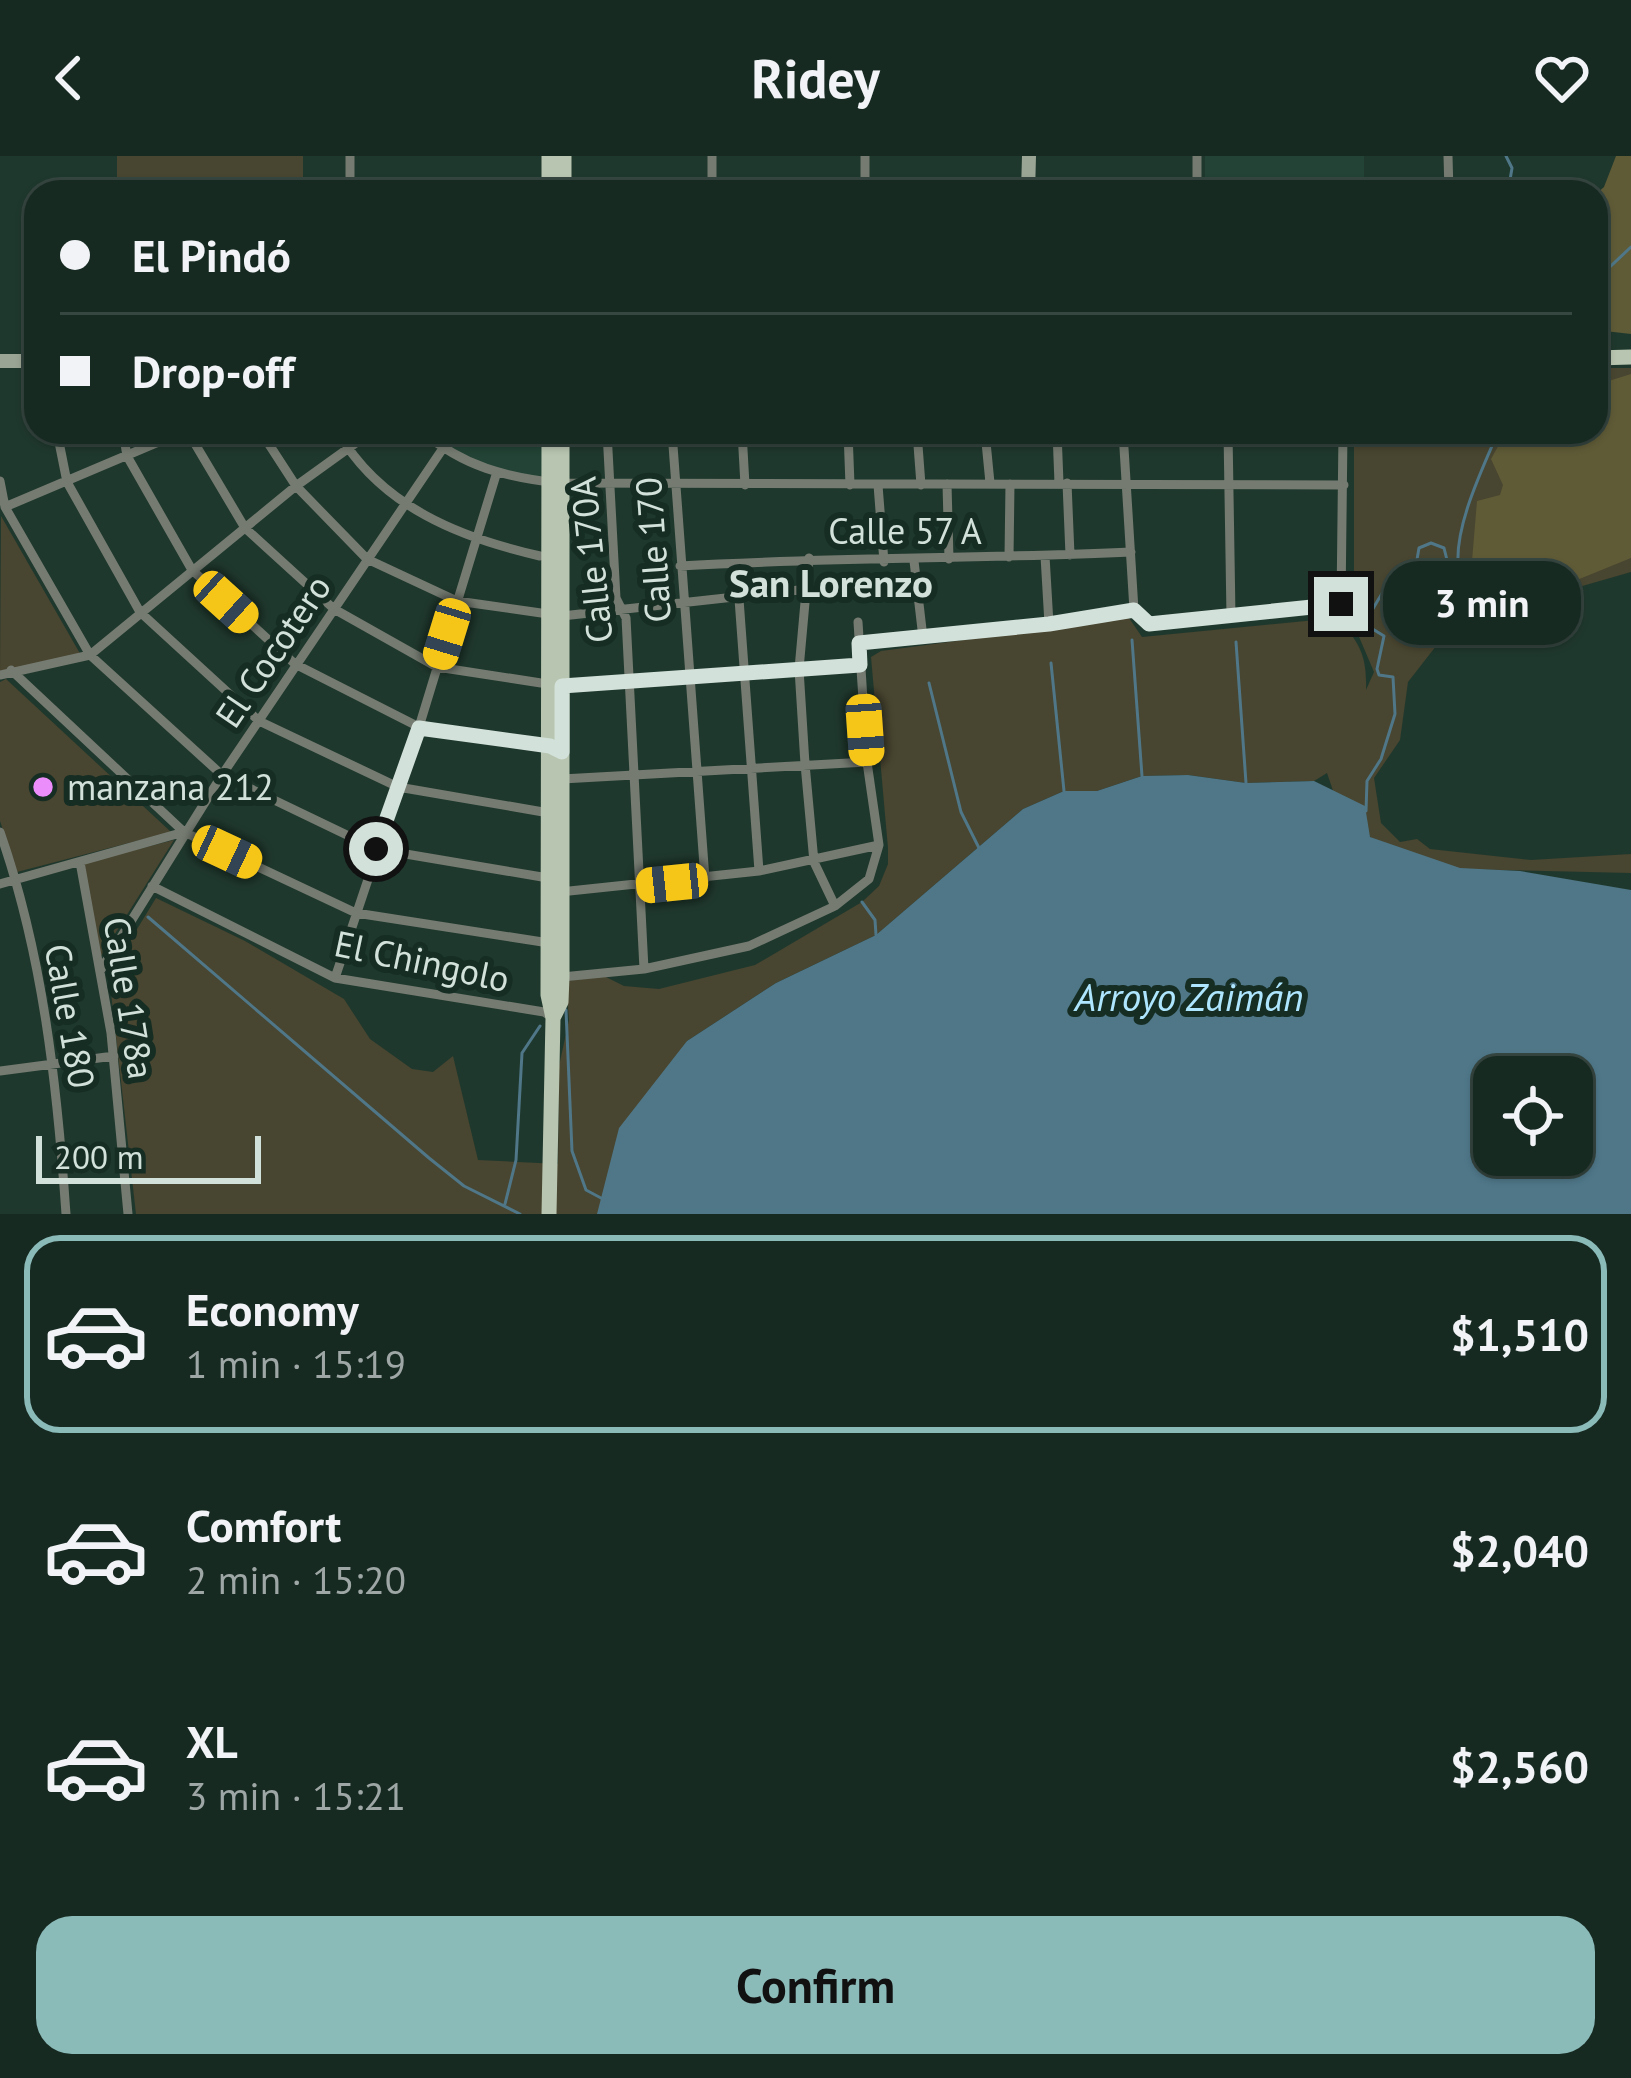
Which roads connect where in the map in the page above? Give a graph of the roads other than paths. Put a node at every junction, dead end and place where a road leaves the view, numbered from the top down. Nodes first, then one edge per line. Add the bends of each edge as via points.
1 (59, 444) edge
2 (124, 444) edge
3 (156, 444) edge
4 (192, 444) edge
5 (269, 444) edge
6 (346, 444) edge
7 (354, 444) edge
8 (436, 444) edge
9 (446, 444) edge
10 (551, 444) edge
11 (561, 444) edge
12 (607, 444) edge
13 (673, 444) edge
14 (743, 444) edge
15 (848, 444) edge
16 (918, 444) edge
17 (987, 444) edge
18 (1058, 444) edge
19 (1124, 444) edge
20 (1228, 444) edge
21 (1343, 444) edge
22 (348, 448) junction
23 (442, 449) junction
24 (127, 456) junction
25 (496, 475) junction
26 (0, 481) edge
27 (608, 481) junction
28 (67, 482) junction
29 (556, 482) junction
30 (675, 482) junction
31 (1126, 482) junction
32 (990, 483) junction
33 (1063, 483) junction
34 (947, 484) junction
35 (1010, 484) junction
36 (1229, 484) junction
37 (745, 485) junction
38 (850, 485) junction
39 (878, 485) junction
40 (921, 485) junction
41 (1344, 485) junction
42 (296, 487) junction
43 (406, 505) junction
44 (2, 508) edge
45 (245, 528) junction
46 (475, 541) junction
47 (1131, 552) junction
48 (1070, 555) junction
49 (541, 556) dead end
50 (1045, 556) junction
51 (1009, 557) junction
52 (809, 558) junction
53 (367, 559) junction
54 (950, 560) junction
55 (914, 561) junction
56 (884, 562) junction
57 (680, 566) junction
58 (192, 570) junction
59 (808, 589) junction
60 (739, 599) junction
61 (457, 601) junction
62 (683, 604) junction
63 (334, 609) junction
64 (622, 610) junction
65 (1134, 610) junction
66 (140, 612) junction
67 (555, 615) junction
68 (1231, 616) junction
69 (858, 622) dead end
70 (1049, 624) junction
71 (923, 638) junction
72 (859, 643) junction
73 (90, 655) junction
74 (295, 664) junction
75 (860, 665) junction
76 (437, 667) junction
77 (799, 669) junction
78 (5, 672) edge
79 (745, 673) junction
80 (688, 677) junction
81 (628, 682) junction
82 (541, 683) dead end
83 (562, 686) junction
84 (259, 721) junction
85 (419, 728) junction
86 (556, 749) junction
87 (868, 762) junction
88 (805, 764) junction
89 (753, 766) junction
90 (695, 770) junction
91 (633, 774) junction
92 (222, 775) junction
93 (562, 779) junction
94 (398, 787) junction
95 (549, 813) junction
96 (0, 832) edge
97 (184, 832) junction
98 (879, 844) junction
99 (376, 849) junction
100 (80, 862) junction
101 (814, 862) junction
102 (759, 872) junction
103 (705, 879) junction
104 (17, 880) junction
105 (556, 883) junction
106 (0, 884) edge
107 (152, 886) junction
108 (640, 886) junction
109 (835, 905) junction
110 (356, 913) junction
111 (549, 943) junction
112 (644, 970) junction
113 (100, 971) junction
114 (335, 977) junction
115 (562, 977) junction
116 (553, 1018) junction
117 (114, 1056) junction
118 (56, 1064) junction
119 (0, 1071) edge
120 (66, 1214) edge
121 (128, 1214) edge
122 (549, 1214) edge

1 - 28 street
2 - 24 street
3 - 24 street
4 - 45 street
5 - 42 street
6 - 22 street
7 - 22 street
8 - 23 street
9 - 23 street, El Cocotero
10 - 29 main road
11 - 29 main road
12 - 27 street, Calle 170A
13 - 30 street, Calle 170
14 - 37 street
15 - 38 street
16 - 40 street
17 - 32 street
18 - 33 street
19 - 31 street
20 - 36 street
21 - 41 street
22 - 42 street
22 - 43 street
23 - 25 street
23 - 43 street, El Cocotero
24 - 28 street
24 - 58 street
25 - 29 street
25 - 46 street
26 - 44 street
27 - 29 street
27 - 30 street
27 - 64 street, Calle 170A
28 - 44 street
28 - 66 street
29 - 67 main road
30 - 37 street
30 - 57 street, Calle 170
31 - 33 street
31 - 36 street
31 - 47 street
32 - 34 street
32 - 35 street
33 - 35 street
33 - 48 street
34 - 40 street
34 - 54 street
35 - 51 street
36 - 41 street
36 - 68 street
37 - 38 street
38 - 39 street
39 - 40 street
39 - 56 street
41 - 68 street via 1341,604
42 - 45 street
42 - 53 street
43 - 46 street
43 - 53 street, El Cocotero
44 - 73 street
45 - 58 street
45 - 63 street
46 - 49 street
46 - 61 street
47 - 48 street, Calle 57 A
47 - 65 street
48 - 50 street, Calle 57 A
50 - 51 street, Calle 57 A
50 - 70 street
51 - 54 street, Calle 57 A
52 - 56 street, Calle 57 A
52 - 57 street, Calle 57 A
52 - 59 street
53 - 61 street
53 - 63 street, El Cocotero
54 - 55 street, Calle 57 A
55 - 56 street, Calle 57 A
55 - 71 street
57 - 62 street, Calle 170
58 - 66 street
58 - 74 street
59 - 60 street
59 - 77 street
60 - 62 street
60 - 79 street
61 - 67 street
61 - 76 street
62 - 64 street
62 - 80 street, Calle 170
63 - 74 street, El Cocotero
63 - 76 street
64 - 67 street
64 - 81 street, Calle 170A
65 - 68 street via 1149,624
65 - 70 street
66 - 73 street
66 - 84 street
67 - 83 main road
67 - 86 main road
69 - 72 street
70 - 71 street
71 - 72 street
72 - 75 street
73 - 78 street
73 - 92 street
74 - 84 street, El Cocotero
74 - 85 street
75 - 77 street
75 - 87 street
76 - 82 street
76 - 85 street
77 - 79 street
77 - 88 street
78 - 97 street
79 - 80 street
79 - 89 street
80 - 81 street
80 - 90 street, Calle 170
81 - 83 street
81 - 91 street, Calle 170A
83 - 86 main road
84 - 92 street, El Cocotero
84 - 94 street
85 - 86 street
85 - 94 street
86 - 93 main road
86 - 95 main road
87 - 88 street
87 - 98 street
88 - 89 street
88 - 101 street
89 - 90 street
89 - 102 street
90 - 91 street
90 - 103 street, Calle 170
91 - 93 street
91 - 108 street, Calle 170A
92 - 97 street, El Cocotero
92 - 99 street
93 - 105 main road
94 - 95 street
94 - 99 street
95 - 105 main road
96 - 104 street, Calle 180
97 - 100 street
97 - 107 street, El Cocotero
97 - 110 street
98 - 101 street
98 - 109 street via 869,879
99 - 105 street
99 - 110 street
100 - 104 street
100 - 113 street, Calle 178a
101 - 102 street
101 - 109 street
102 - 103 street
103 - 108 street
104 - 106 street
104 - 118 street, Calle 180
105 - 108 street
105 - 111 main road
105 - 115 main road
107 - 113 street, El Cocotero
107 - 114 street, El Chingolo
108 - 112 street, Calle 170A
109 - 112 street via 749,946
110 - 111 street
110 - 114 street
111 - 116 main road
112 - 115 street
113 - 117 street, Calle 178a
114 - 116 street, El Chingolo
115 - 116 main road
116 - 122 main road
117 - 118 street
117 - 121 street, Calle 178a
118 - 119 street
118 - 120 street, Calle 180

